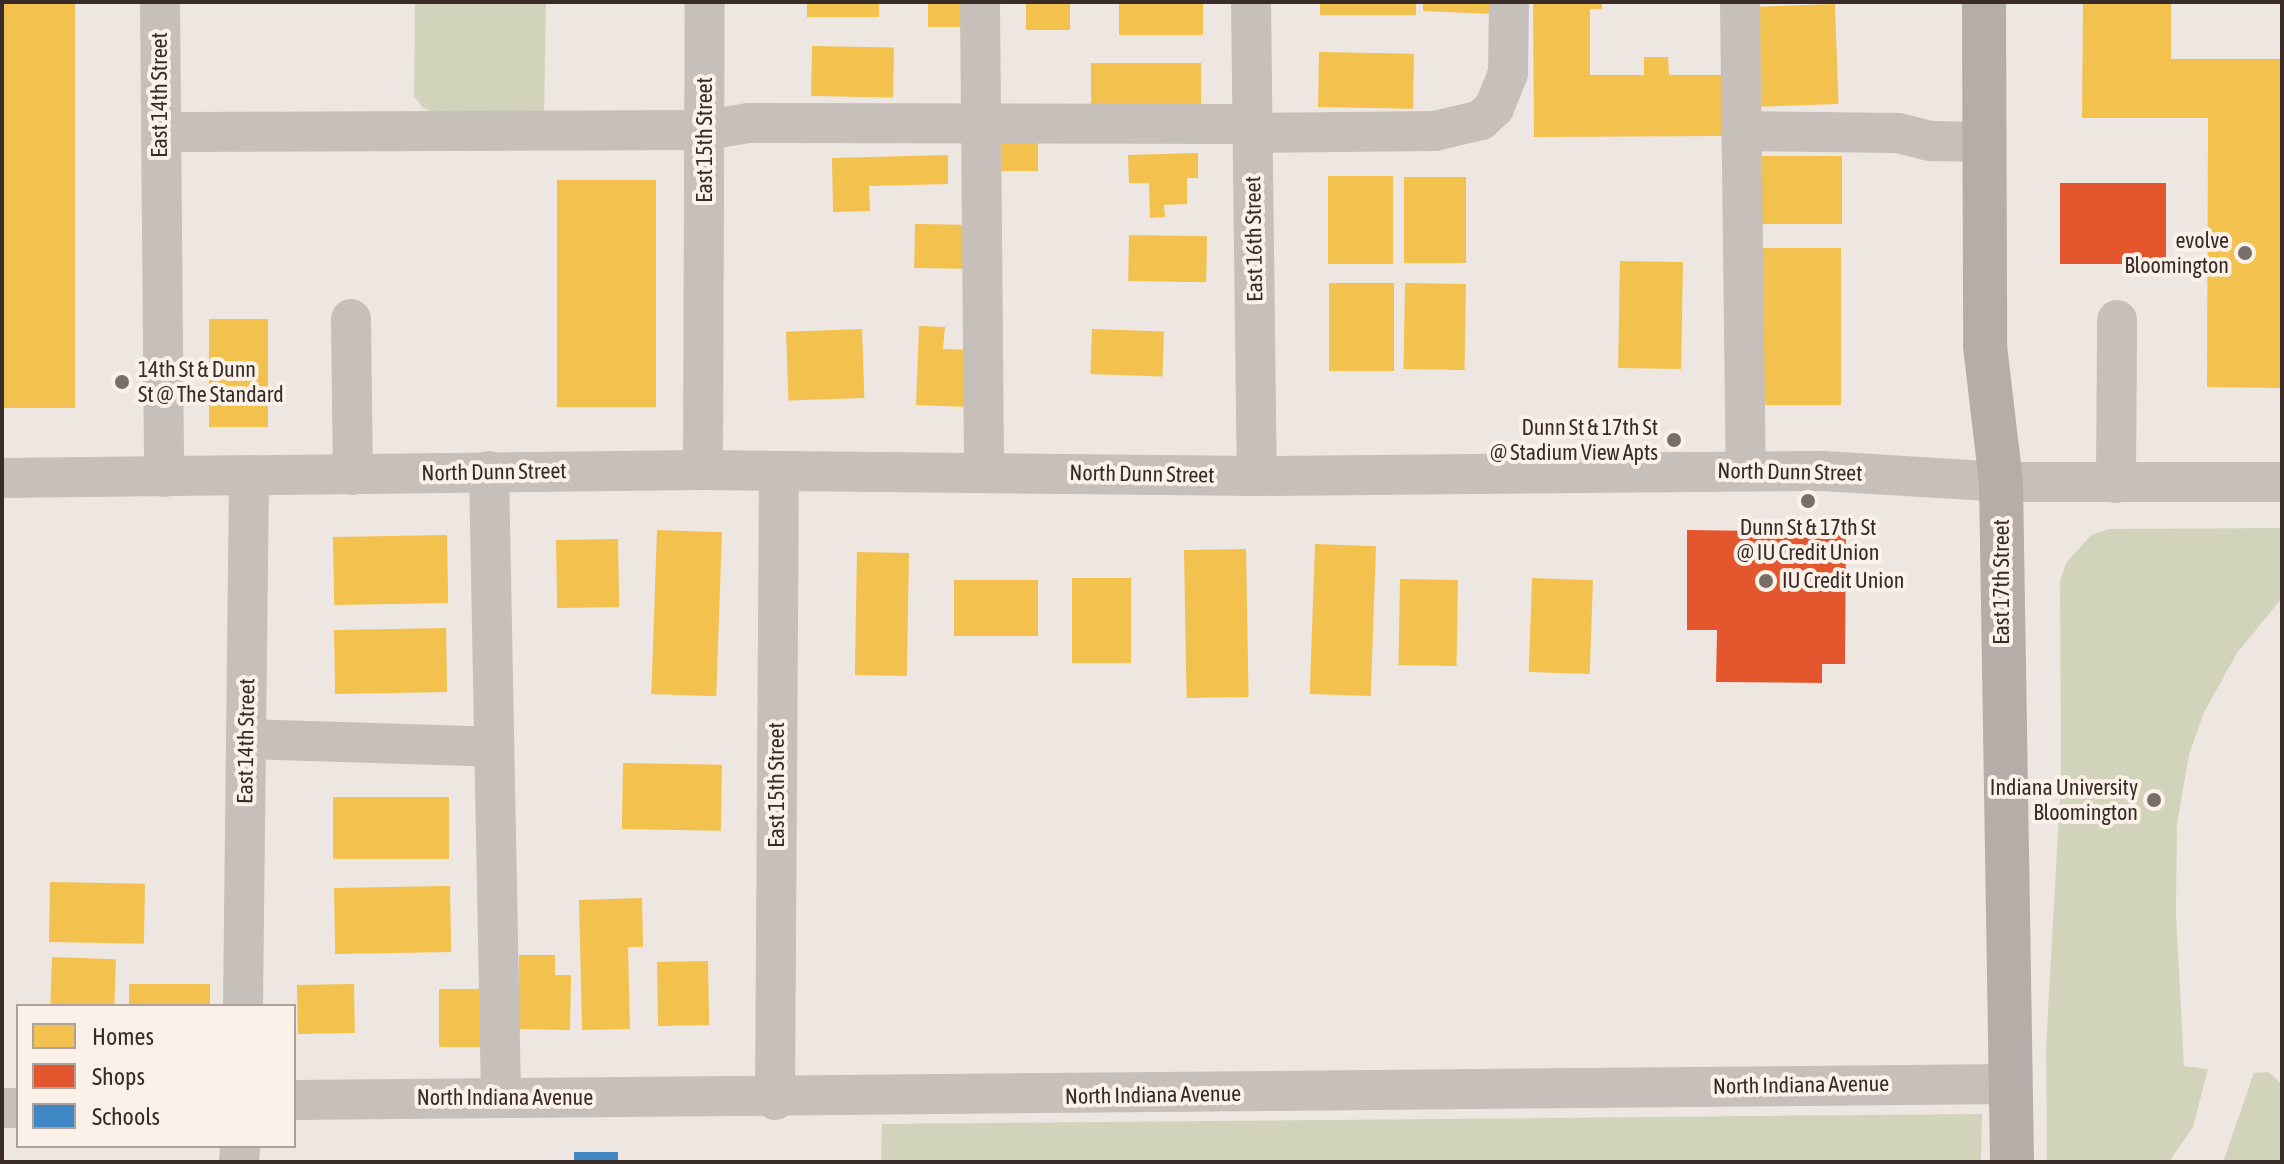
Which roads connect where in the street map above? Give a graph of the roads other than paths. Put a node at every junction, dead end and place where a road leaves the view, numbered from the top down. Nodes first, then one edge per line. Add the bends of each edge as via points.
1 (160, 2) edge
2 (705, 2) edge
3 (980, 2) edge
4 (1251, 2) edge
5 (1509, 2) edge
6 (1984, 2) edge
7 (1740, 17) edge
8 (979, 123) junction
9 (1252, 129) junction
10 (706, 130) junction
11 (1741, 131) junction
12 (161, 132) junction
13 (1984, 142) junction
14 (351, 319) dead end
15 (2117, 320) dead end
16 (703, 470) junction
17 (489, 471) junction
18 (779, 471) junction
19 (1746, 471) junction
20 (984, 472) junction
21 (353, 475) junction
22 (1257, 476) junction
23 (164, 477) junction
24 (249, 477) junction
25 (2, 478) edge
26 (2001, 482) junction
27 (2282, 482) edge
28 (2116, 483) junction
29 (246, 739) junction
30 (494, 747) junction
31 (243, 1004) edge
32 (2011, 1084) junction
33 (501, 1096) junction
34 (296, 1100) edge
35 (775, 1100) junction
36 (2012, 1162) edge

1 - 12 street, East 14th Street
2 - 10 street, East 15th Street
3 - 8 street
4 - 9 street, East 16th Street
5 - 9 street via 1508,73 1494,108 1481,120 1435,131
6 - 13 main road, East 17th Street
7 - 11 street
8 - 9 street
8 - 10 street via 748,123
8 - 20 street
9 - 22 street, East 16th Street
10 - 12 street
10 - 16 street, East 15th Street
11 - 13 street via 1898,133 1931,141
11 - 19 street
12 - 23 street, East 14th Street
13 - 26 main road, East 17th Street via 1985,346
14 - 21 street
15 - 28 street
16 - 17 street, North Dunn Street
16 - 18 street, North Dunn Street
17 - 21 street, North Dunn Street
17 - 30 street
18 - 20 street, North Dunn Street
18 - 35 street, East 15th Street
19 - 22 street, North Dunn Street
19 - 26 street, North Dunn Street
20 - 22 street, North Dunn Street
21 - 24 street, North Dunn Street
23 - 24 street, North Dunn Street
23 - 25 street, North Dunn Street
24 - 29 street, East 14th Street
26 - 28 street, North Dunn Street
26 - 32 main road, East 17th Street
27 - 28 street, North Dunn Street
29 - 30 street
29 - 31 street, East 14th Street
30 - 33 street
32 - 35 street, North Indiana Avenue
32 - 36 main road, East 17th Street
33 - 34 street, North Indiana Avenue
33 - 35 street, North Indiana Avenue

